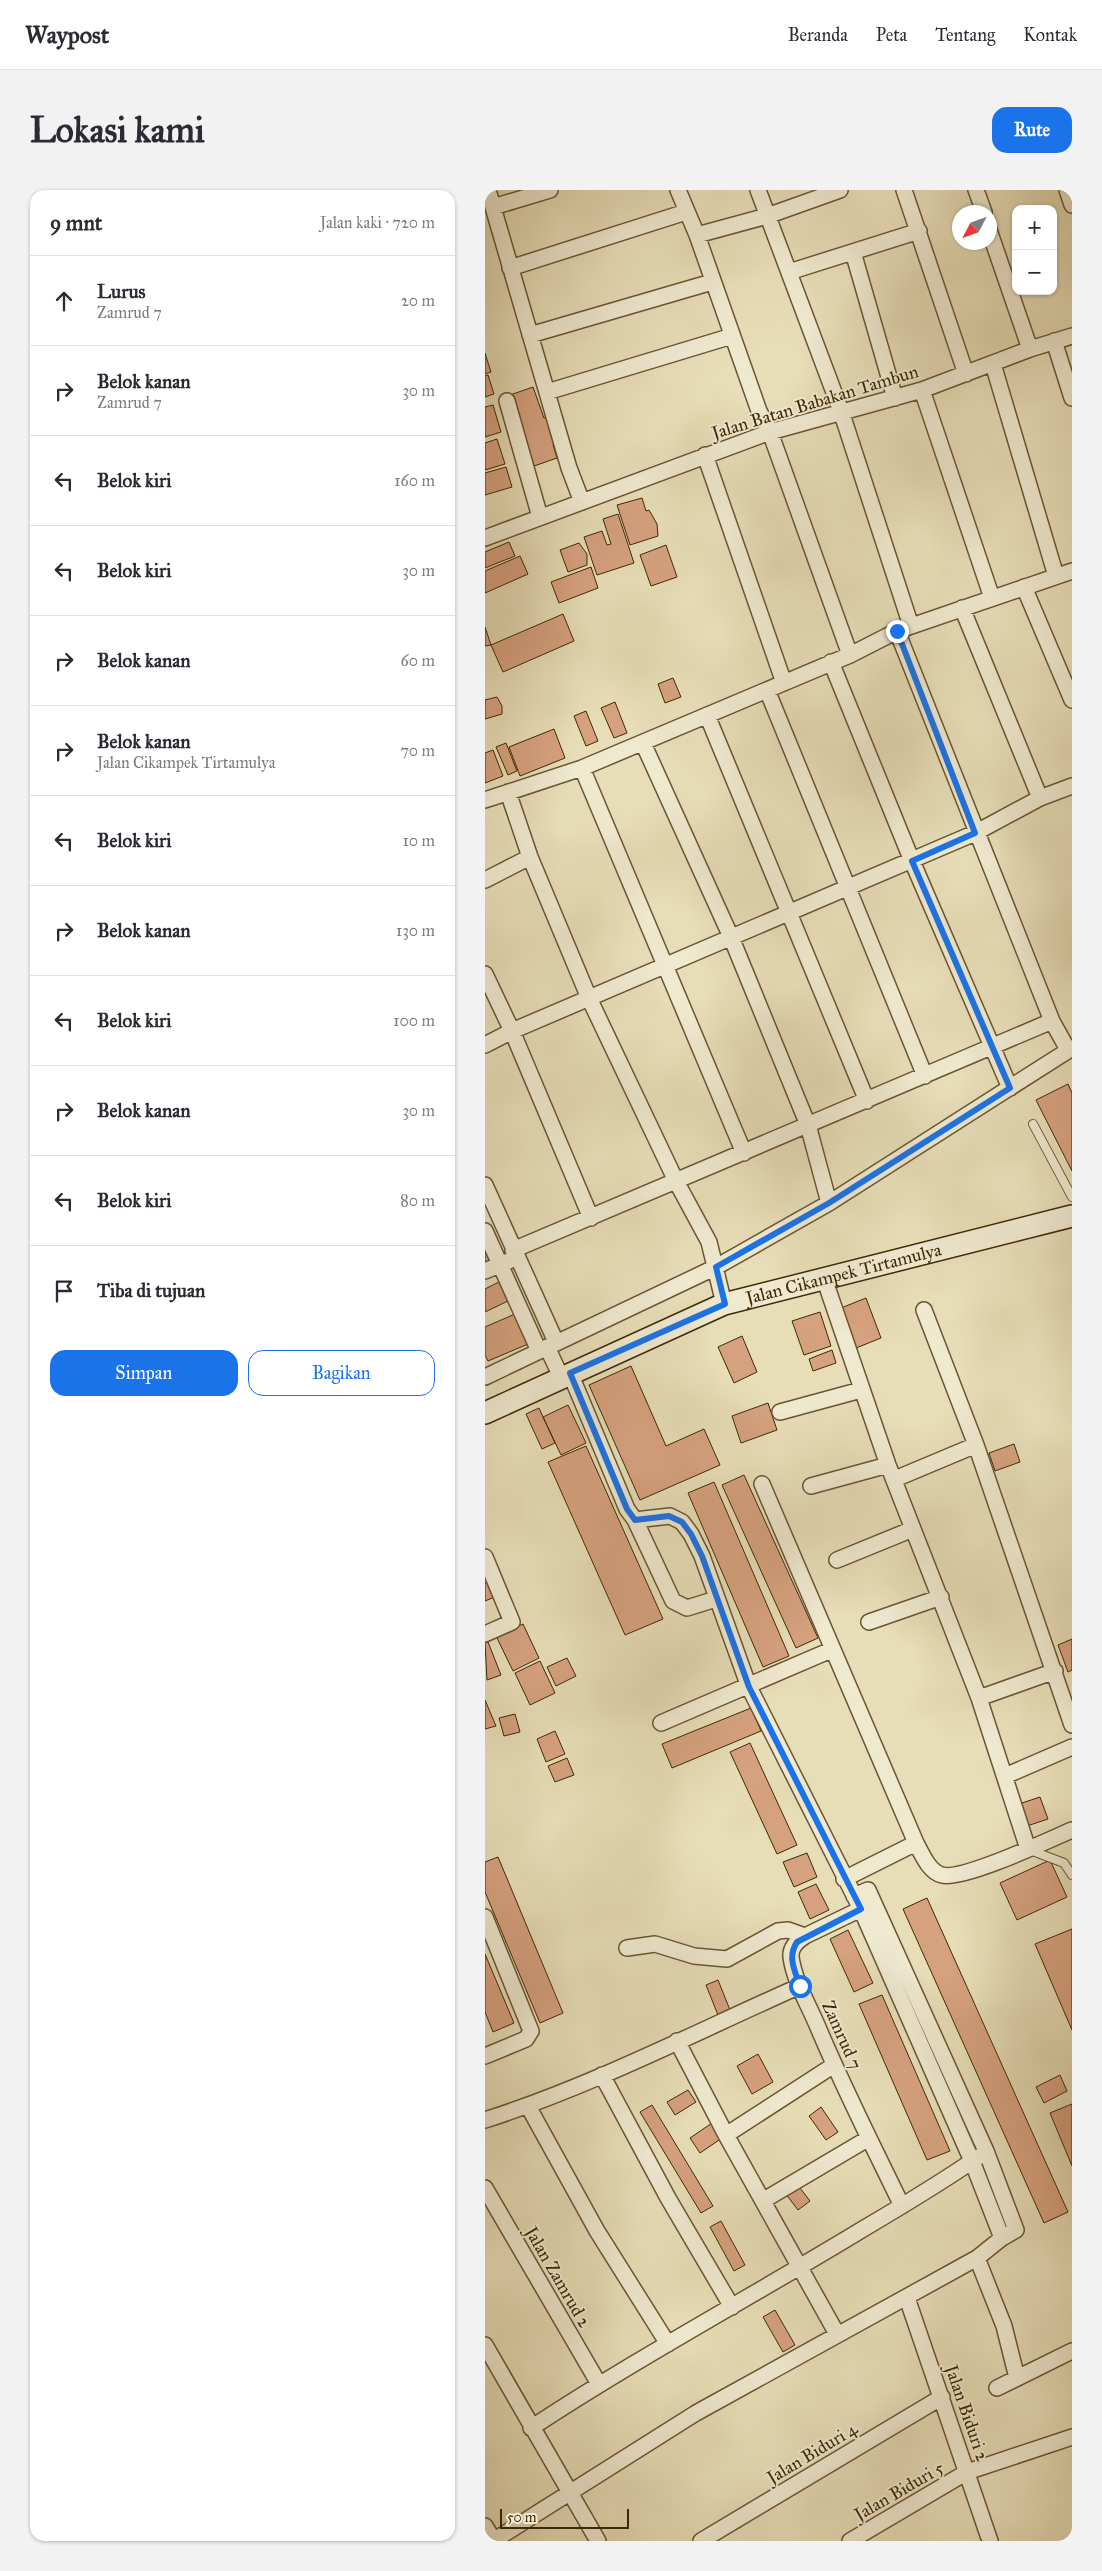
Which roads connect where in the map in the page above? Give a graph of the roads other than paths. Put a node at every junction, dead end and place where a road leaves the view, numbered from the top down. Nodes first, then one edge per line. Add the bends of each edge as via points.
1 (489, 190) edge
2 (550, 190) edge
3 (678, 190) edge
4 (758, 190) edge
5 (904, 190) edge
6 (976, 190) edge
7 (1067, 190) edge
8 (832, 191) edge
9 (981, 205) edge
10 (1072, 205) edge
11 (493, 207) junction
12 (686, 212) junction
13 (767, 216) junction
14 (919, 231) junction
15 (697, 235) junction
16 (996, 250) edge
17 (853, 252) junction
18 (510, 268) junction
19 (789, 272) junction
20 (712, 282) junction
21 (530, 335) junction
22 (732, 336) junction
23 (1072, 336) edge
24 (1054, 341) junction
25 (1030, 349) junction
26 (993, 364) junction
27 (966, 374) junction
28 (922, 390) junction
29 (547, 392) junction
30 (895, 398) junction
31 (1072, 398) edge
32 (507, 401) dead end
33 (841, 411) junction
34 (770, 432) junction
35 (705, 456) junction
36 (581, 502) junction
37 (541, 517) junction
38 (485, 538) edge
39 (1072, 571) edge
40 (1056, 576) junction
41 (1024, 587) junction
42 (992, 598) junction
43 (962, 608) junction
44 (911, 626) junction
45 (897, 631) junction
46 (850, 655) junction
47 (831, 662) junction
48 (783, 683) junction
49 (767, 690) junction
50 (1072, 700) edge
51 (707, 715) junction
52 (643, 743) junction
53 (582, 768) junction
54 (1072, 786) edge
55 (508, 792) junction
56 (1040, 798) junction
57 (485, 800) edge
58 (975, 833) junction
59 (530, 857) junction
60 (912, 861) junction
61 (485, 880) edge
62 (846, 887) junction
63 (791, 912) junction
64 (731, 937) junction
65 (665, 968) junction
66 (485, 974) edge
67 (589, 998) junction
68 (1052, 1021) junction
69 (512, 1031) junction
70 (485, 1045) edge
71 (991, 1048) junction
72 (1070, 1049) edge
73 (925, 1076) junction
74 (1010, 1088) junction
75 (867, 1101) junction
76 (1033, 1124) dead end
77 (808, 1125) junction
78 (744, 1153) junction
79 (676, 1181) junction
80 (485, 1185) edge
81 (1072, 1198) edge
82 (829, 1203) junction
83 (1072, 1216) edge
84 (591, 1218) junction
85 (485, 1231) edge
86 (515, 1254) junction
87 (500, 1264) junction
88 (716, 1267) junction
89 (485, 1271) edge
90 (824, 1278) junction
91 (725, 1304) junction
92 (924, 1310) dead end
93 (547, 1347) junction
94 (566, 1375) junction
95 (485, 1376) edge
96 (861, 1390) junction
97 (780, 1412) dead end
98 (485, 1413) edge
99 (976, 1445) junction
100 (888, 1465) junction
101 (895, 1479) junction
102 (762, 1484) dead end
103 (811, 1486) dead end
104 (635, 1520) junction
105 (913, 1529) junction
106 (485, 1557) edge
107 (837, 1560) dead end
108 (941, 1597) junction
109 (716, 1599) junction
110 (869, 1622) dead end
111 (485, 1634) edge
112 (831, 1650) junction
113 (1055, 1671) junction
114 (749, 1687) junction
115 (979, 1698) junction
116 (661, 1723) dead end
117 (1072, 1726) edge
118 (1072, 1746) edge
119 (1005, 1776) junction
120 (1072, 1830) edge
121 (916, 1843) junction
122 (1028, 1849) junction
123 (1072, 1875) edge
124 (844, 1879) junction
125 (857, 1902) junction
126 (485, 1917) edge
127 (805, 1936) junction
128 (627, 1948) dead end
129 (800, 1986) junction
130 (677, 2040) junction
131 (485, 2056) edge
132 (834, 2065) junction
133 (602, 2075) junction
134 (528, 2106) junction
135 (485, 2120) edge
136 (726, 2135) junction
137 (869, 2138) junction
138 (986, 2151) junction
139 (972, 2161) junction
140 (485, 2188) edge
141 (764, 2200) junction
142 (902, 2206) junction
143 (1002, 2238) junction
144 (977, 2258) junction
145 (801, 2267) junction
146 (907, 2298) junction
147 (732, 2307) junction
148 (837, 2334) junction
149 (668, 2344) junction
150 (485, 2345) edge
151 (1072, 2351) edge
152 (1017, 2378) junction
153 (599, 2384) junction
154 (997, 2388) dead end
155 (942, 2397) junction
156 (531, 2428) junction
157 (1072, 2437) edge
158 (967, 2472) junction
159 (569, 2494) junction
160 (485, 2526) edge
161 (493, 2541) edge
162 (598, 2541) edge
163 (701, 2541) edge
164 (850, 2541) edge
165 (989, 2541) edge

1 - 11 street
2 - 11 street
3 - 12 street
4 - 13 street
5 - 14 street
6 - 9 street
7 - 10 street
8 - 13 street
11 - 18 street
12 - 15 street
12 - 18 street
13 - 15 street
13 - 19 street
14 - 17 street
14 - 27 street
15 - 20 street
16 - 25 street
17 - 19 street
17 - 30 street
18 - 21 street
19 - 33 street
20 - 21 street
20 - 22 street
21 - 29 street
22 - 29 street
22 - 34 street
23 - 24 street, Jalan Batan Babakan Tambun
24 - 25 street, Jalan Batan Babakan Tambun
24 - 31 street
25 - 26 street, Jalan Batan Babakan Tambun
26 - 27 street, Jalan Batan Babakan Tambun
26 - 40 street
27 - 28 street, Jalan Batan Babakan Tambun
28 - 30 street, Jalan Batan Babakan Tambun
28 - 42 street
29 - 36 street
30 - 33 street, Jalan Batan Babakan Tambun
32 - 37 street
33 - 34 street, Jalan Batan Babakan Tambun
33 - 44 street
34 - 35 street, Jalan Batan Babakan Tambun
34 - 46 street
35 - 36 street, Jalan Batan Babakan Tambun
35 - 48 street
36 - 37 street, Jalan Batan Babakan Tambun
37 - 38 street, Jalan Batan Babakan Tambun
39 - 40 street
40 - 41 street
41 - 42 street
41 - 50 street
42 - 43 street
43 - 44 street
43 - 56 street
44 - 45 street
45 - 46 street
45 - 58 street
46 - 47 street
47 - 48 street
47 - 60 street
48 - 49 street
49 - 51 street
49 - 62 street
51 - 52 street
51 - 63 street
52 - 53 street
52 - 64 street
53 - 55 street
53 - 65 street
54 - 56 street
55 - 57 street
55 - 59 street
56 - 58 street
58 - 60 street
58 - 68 street
59 - 61 street
59 - 67 street
60 - 62 street
60 - 71 street
62 - 63 street
62 - 73 street
63 - 64 street
63 - 75 street
64 - 65 street
64 - 77 street
65 - 67 street
65 - 78 street
66 - 69 street
67 - 69 street
67 - 79 street
68 - 71 street
68 - 72 street
69 - 70 street
69 - 84 street
71 - 73 street
71 - 74 street
72 - 74 street
73 - 75 street
74 - 82 street
75 - 77 street
76 - 81 lane
77 - 78 street
77 - 82 street
78 - 79 street
79 - 84 street
79 - 88 street via 705,1232
80 - 86 street
82 - 88 street
83 - 90 street, Jalan Cikampek Tirtamulya
84 - 86 street
85 - 87 street
86 - 87 street
86 - 93 street
87 - 89 street
87 - 93 street
88 - 91 street
88 - 93 street
90 - 91 street, Jalan Cikampek Tirtamulya
90 - 96 street
91 - 94 street, Jalan Cikampek Tirtamulya
92 - 99 street
93 - 94 street
93 - 95 street
94 - 98 street, Jalan Cikampek Tirtamulya
94 - 104 street
96 - 97 street
96 - 100 street
99 - 101 street
99 - 113 street
100 - 101 street
100 - 103 street
101 - 105 street
102 - 112 street
104 - 109 street via 669,1516 682,1522 702,1556
104 - 109 street via 673,1601 687,1608
105 - 107 street
105 - 108 street
106 - 111 street via 513,1622
108 - 110 street
108 - 115 street
109 - 114 street
112 - 114 street
112 - 121 street
113 - 115 street
113 - 117 street
114 - 116 street
114 - 124 street
115 - 119 street
118 - 119 street
119 - 122 street
120 - 122 street
121 - 122 street via 929,1865 944,1876
121 - 124 street
122 - 123 lane via 1063,1863
124 - 125 street
125 - 127 street, Zamrud 7
125 - 138 street via 868,1890
125 - 139 street
126 - 131 street via 531,2031 526,2040
127 - 128 street via 788,1930 779,1931 727,1959 694,1956 655,1944
127 - 129 street, Zamrud 7 via 792,1949 791,1957
129 - 130 street
129 - 132 street, Zamrud 7
130 - 133 street
130 - 136 street
132 - 136 street
132 - 137 street, Zamrud 7
133 - 134 street
133 - 147 street via 668,2198
134 - 135 street
134 - 149 street via 597,2231
136 - 141 street
137 - 141 street
137 - 142 street, Zamrud 7
138 - 139 street
138 - 143 street via 1016,2230
139 - 142 street
139 - 143 street
140 - 153 street, Jalan Zamrud 2
141 - 145 street
142 - 145 street
143 - 144 street
144 - 146 street
144 - 152 street via 1004,2326
145 - 147 street
145 - 148 street
146 - 148 street
146 - 155 street, Jalan Biduri 2
147 - 149 street
148 - 159 street via 696,2414
149 - 153 street
150 - 156 street
151 - 152 street
152 - 154 street
153 - 156 street
155 - 158 street, Jalan Biduri 2
155 - 163 street, Jalan Biduri 4
156 - 159 street
157 - 158 street, Jalan Biduri 5
158 - 164 street, Jalan Biduri 5
158 - 165 street, Jalan Biduri 2
159 - 161 street
159 - 162 street
160 - 161 street

